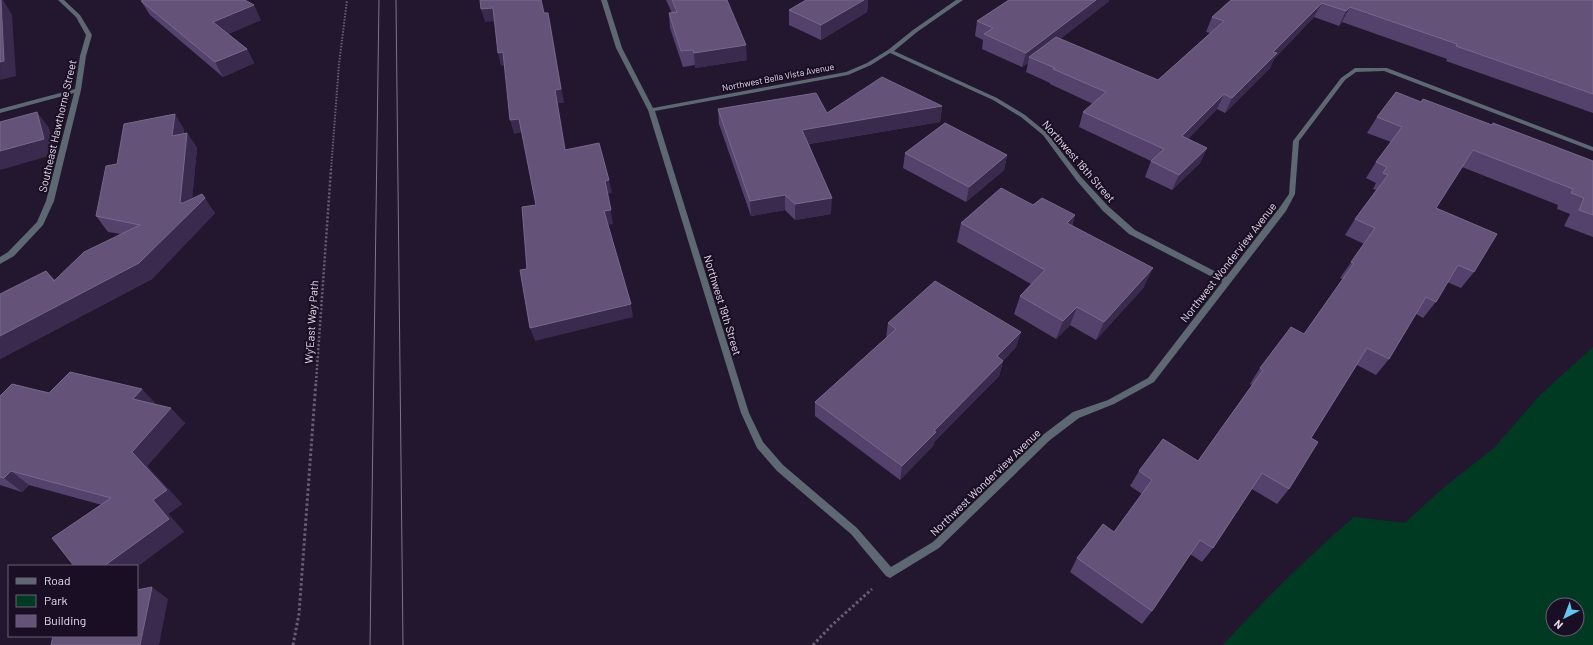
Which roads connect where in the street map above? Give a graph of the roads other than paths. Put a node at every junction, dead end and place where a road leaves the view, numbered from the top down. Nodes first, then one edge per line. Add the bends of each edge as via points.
1 (61, 0) edge
2 (604, 0) edge
3 (960, 0) edge
4 (890, 50) junction
5 (78, 90) junction
6 (651, 110) junction
7 (0, 111) edge
8 (1593, 149) edge
9 (0, 261) edge
10 (1227, 281) junction
11 (890, 573) joint

1 - 5 street, Southeast Hawthorne Street via 78,16 89,35
2 - 6 street, Northwest 19th Street via 619,48
3 - 4 street, Northwest Bella Vista Avenue
4 - 6 street, Northwest Bella Vista Avenue via 869,64 841,74
4 - 10 street, Northwest 18th Street via 995,99 1023,116 1045,134 1079,179 1106,209 1132,232
5 - 7 street
5 - 9 street, Southeast Hawthorne Street via 50,201 40,224 11,254
6 - 11 street, Northwest 19th Street via 745,413 760,445 780,468 854,532
8 - 10 street, Northwest Wonderview Avenue via 1386,69 1355,70 1343,78 1296,141 1292,194
10 - 11 street, Northwest Wonderview Avenue via 1151,380 1111,402 1076,415 1046,437 936,545

